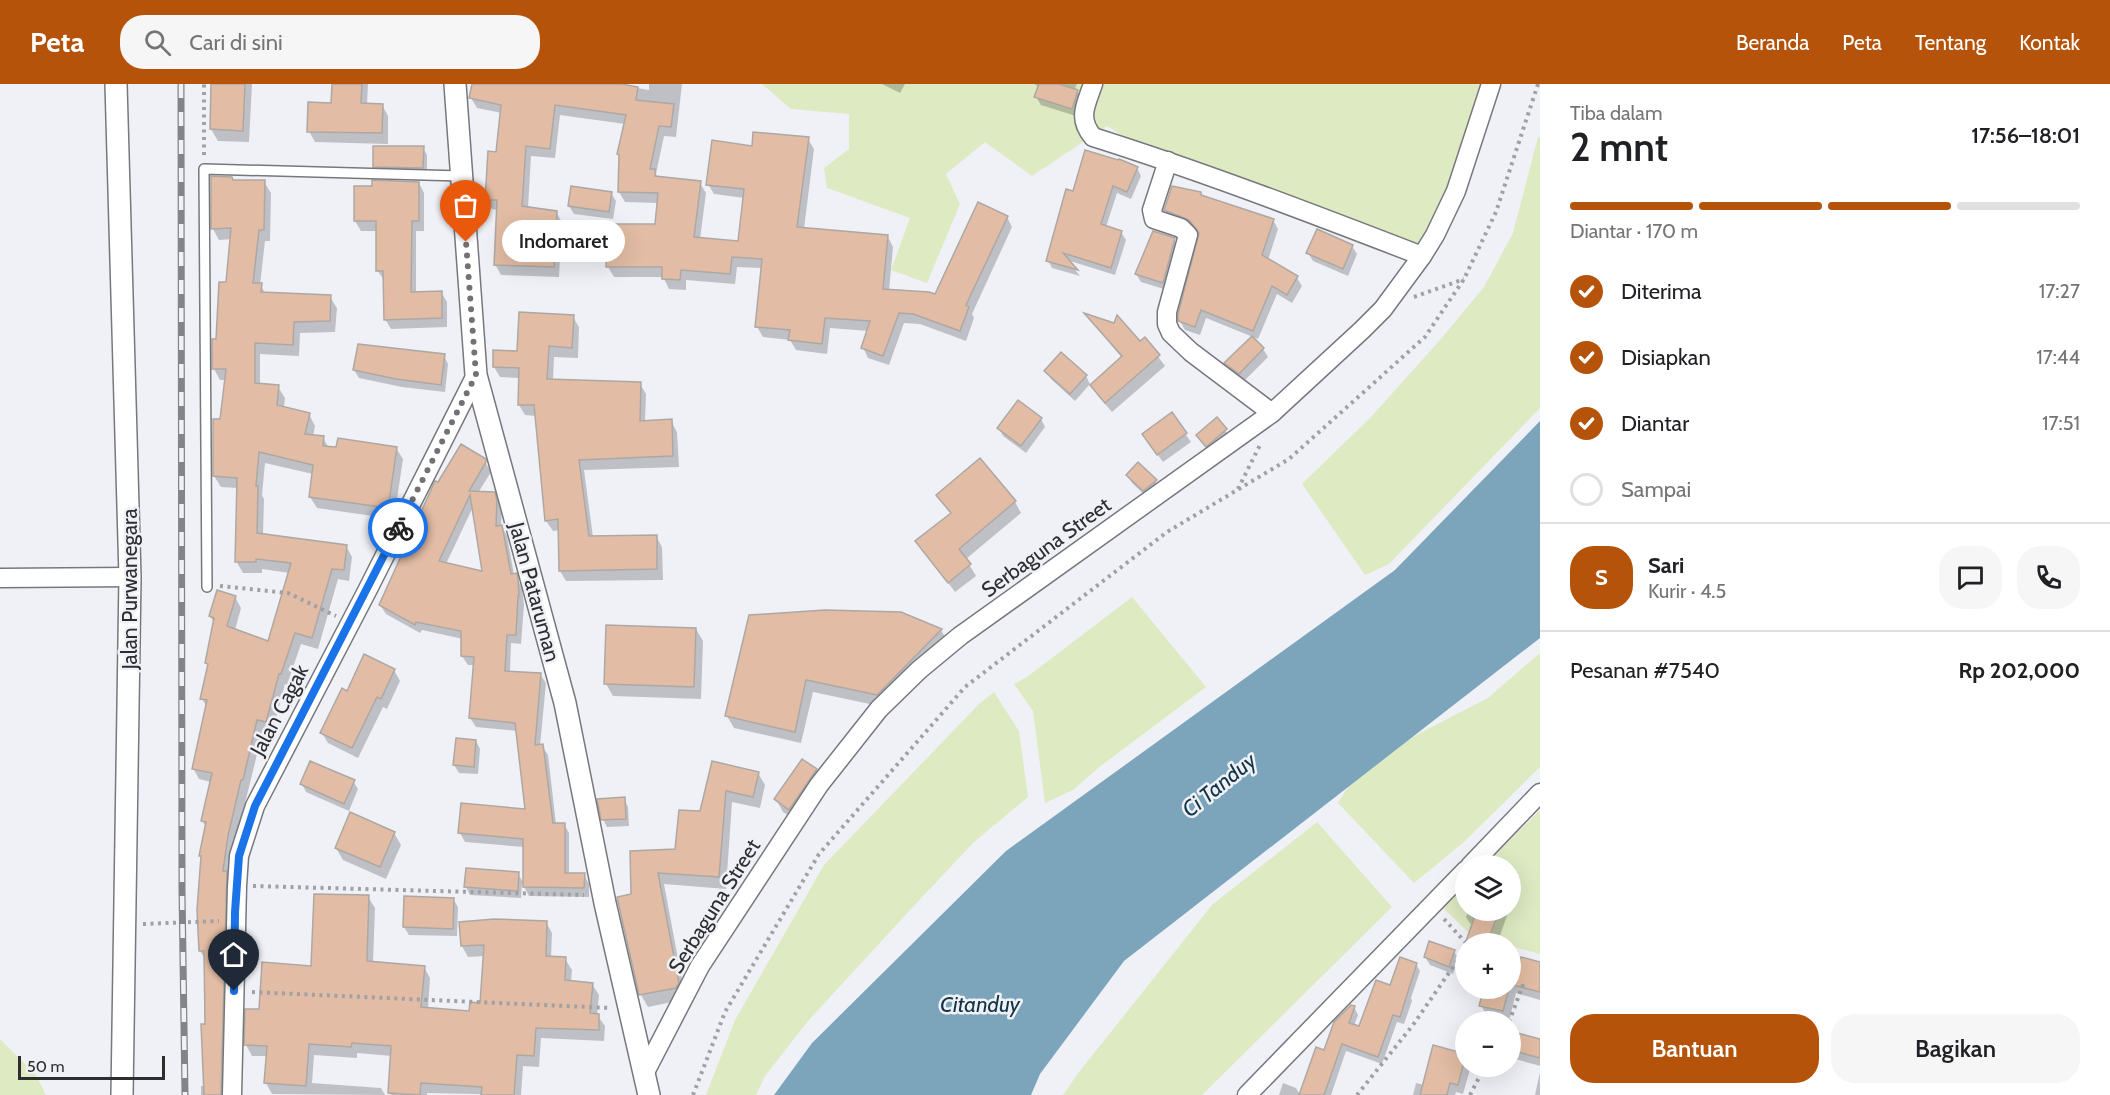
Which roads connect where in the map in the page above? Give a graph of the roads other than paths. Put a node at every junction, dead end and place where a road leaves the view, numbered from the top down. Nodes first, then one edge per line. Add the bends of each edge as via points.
1 (116, 84) edge
2 (455, 84) edge
3 (1093, 84) edge
4 (1491, 84) edge
5 (1168, 161) junction
6 (461, 176) junction
7 (1422, 256) junction
8 (476, 375) junction
9 (1272, 413) junction
10 (130, 577) junction
11 (0, 578) edge
12 (207, 587) road end
13 (1540, 794) edge
14 (1481, 855) edge
15 (1455, 881) edge
16 (644, 1074) junction
17 (122, 1095) edge
18 (232, 1095) edge
19 (649, 1095) edge
20 (1247, 1095) edge

1 - 10 street, Jalan Purwanegara
2 - 6 street, Jalan Pataruman
3 - 5 street via 1083,119 1093,137
4 - 7 street, Serbaguna Street via 1456,191
5 - 7 street
5 - 9 street via 1152,210 1154,219 1181,228 1188,236 1167,324 1191,352
6 - 8 street, Jalan Pataruman
6 - 12 lane via 204,169
7 - 9 street, Serbaguna Street via 1383,309
8 - 16 street, Jalan Pataruman via 565,703 603,896
8 - 18 street, Jalan Cagak via 255,806 239,856
9 - 16 street, Serbaguna Street via 960,636 879,709 819,785 707,956
10 - 11 street
10 - 17 street, Jalan Purwanegara
13 - 14 street
15 - 20 street
16 - 19 street, Jalan Pataruman

